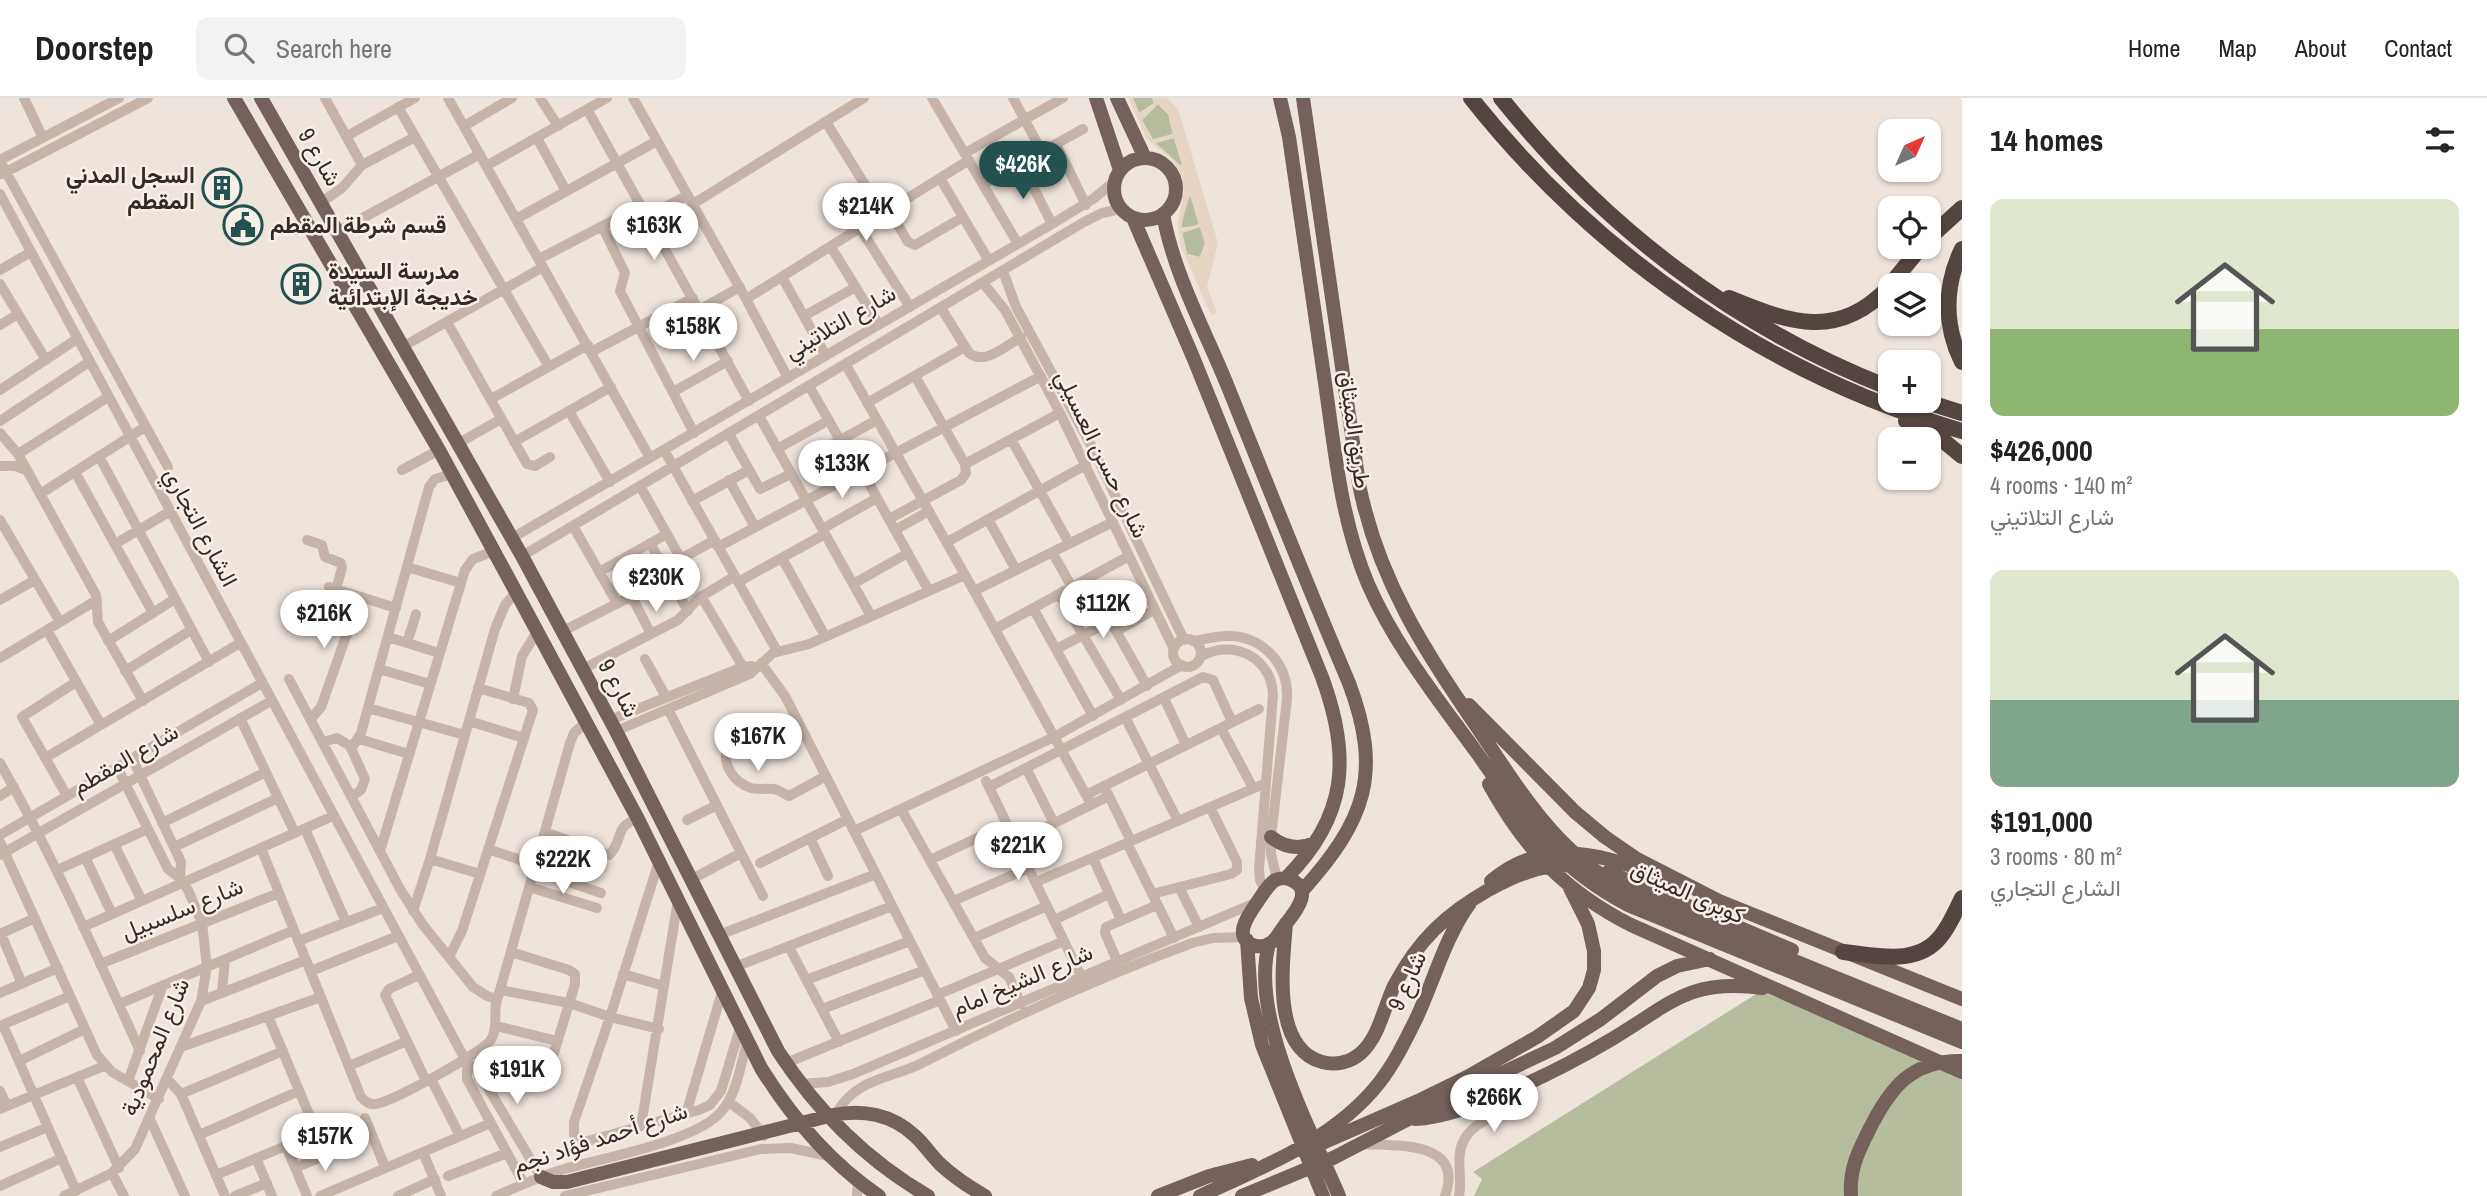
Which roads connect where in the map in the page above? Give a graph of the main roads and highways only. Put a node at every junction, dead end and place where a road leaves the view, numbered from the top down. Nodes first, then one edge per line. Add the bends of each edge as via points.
1 (234, 98) edge
2 (261, 98) edge
3 (1096, 98) edge
4 (1117, 98) edge
5 (1280, 98) edge
6 (1303, 98) edge
7 (1471, 98) edge
8 (1501, 98) edge
9 (281, 136) junction
10 (262, 147) junction
11 (1145, 158) junction
12 (1117, 176) junction
13 (1962, 208) edge
14 (1127, 214) junction
15 (1164, 214) junction
16 (1941, 227) edge
17 (1962, 250) edge
18 (1911, 259) edge
19 (1900, 273) edge
20 (1697, 285) junction
21 (1878, 296) edge
22 (1962, 362) edge
23 (1878, 383) edge
24 (1867, 399) junction
25 (1941, 407) edge
26 (1962, 414) edge
27 (1962, 431) edge
28 (1962, 456) edge
29 (1417, 637) joint
30 (1448, 685) junction
31 (1466, 738) junction
32 (1518, 799) junction
33 (1271, 838) road end
34 (1315, 844) junction
35 (1671, 878) junction
36 (1282, 879) junction
37 (1570, 887) junction
38 (1301, 891) junction
39 (1962, 898) edge
40 (1473, 900) junction
41 (1286, 923) junction
42 (1246, 939) junction
43 (1269, 944) junction
44 (1843, 951) junction
45 (1756, 958) junction
46 (1779, 990) junction
47 (1962, 999) edge
48 (1962, 1019) edge
49 (1962, 1030) edge
50 (1962, 1042) edge
51 (1962, 1061) edge
52 (1279, 1072) junction
53 (1962, 1072) edge
54 (1410, 1119) junction
55 (1277, 1159) junction
56 (541, 1177) road end
57 (857, 1188) edge
58 (979, 1192) edge
59 (1248, 1194) edge
60 (879, 1196) edge
61 (928, 1196) edge
62 (1158, 1196) edge
63 (1200, 1196) edge
64 (1323, 1196) edge
65 (1339, 1196) edge
66 (1851, 1196) edge

1 - 10 main road, شارع 9
2 - 9 main road, شارع 9
3 - 12 main road
4 - 11 main road
5 - 31 main road, طريق الميثاق via 1337,476 1353,543 1390,627
6 - 29 main road, طريق الميثاق via 1361,494 1380,561
7 - 24 highway via 1557,193 1650,274 1760,346
8 - 20 highway via 1598,203
9 - 10 main road via 270,138
9 - 61 main road, شارع 9 via 563,631 771,1039 832,1121 874,1159
10 - 57 main road, شارع 9 via 494,551 638,819 744,1035 782,1101
11 - 12 main road via 1134,160
11 - 15 main road via 1163,164 1174,180 1174,198
12 - 14 main road via 1114,193
13 - 16 highway
14 - 15 main road via 1152,219
14 - 34 main road via 1193,358 1333,709 1339,776 1331,811
15 - 38 main road via 1179,275 1349,683 1364,731 1365,773 1356,814 1336,852
17 - 22 highway via 1948,303 1952,338
18 - 19 highway
20 - 21 highway via 1792,321 1844,317
20 - 23 highway via 1781,338
24 - 27 highway
24 - 28 highway
25 - 26 highway
29 - 30 main road, كوبرى الميثاق
30 - 32 main road, كوبرى الميثاق
30 - 35 main road via 1590,825
31 - 32 main road, كوبرى الميثاق
31 - 37 main road via 1512,822 1538,857
32 - 45 main road, كوبرى الميثاق via 1534,831 1598,888 1643,912
32 - 49 main road, كوبرى الميثاق via 1573,854 1637,897
33 - 34 main road via 1292,848
34 - 36 main road
35 - 40 main road, شارع 9 via 1593,855 1547,853 1504,871
35 - 44 main road
36 - 38 main road via 1294,881
36 - 42 main road via 1244,921
37 - 46 main road via 1631,925
37 - 55 main road via 1588,923 1594,951 1589,988 1574,1011 1443,1090
38 - 41 main road via 1301,903
39 - 44 highway via 1943,934 1922,951 1903,957
40 - 41 main road via 1448,916 1425,940 1393,988 1370,1043 1354,1058 1340,1063 1312,1058 1292,1037 1282,982
40 - 48 main road via 1531,870 1560,865 1592,868
40 - 55 main road, شارع 9 via 1457,923 1387,1073 1347,1116
41 - 43 main road
42 - 43 main road via 1258,946
42 - 52 main road via 1254,1014
43 - 52 main road via 1265,990
44 - 47 main road
45 - 50 main road, كوبرى الميثاق
45 - 54 main road via 1711,959 1667,970 1555,1048
46 - 53 main road
46 - 54 main road via 1726,985 1694,991 1535,1079 1452,1113
51 - 66 main road via 1933,1064 1894,1088 1857,1155
52 - 64 main road
52 - 65 main road
54 - 59 main road
55 - 62 main road via 1209,1176
55 - 63 main road, شارع 9
56 - 58 main road via 567,1182 842,1113 872,1113 907,1129 950,1173
57 - 60 main road, شارع 9

